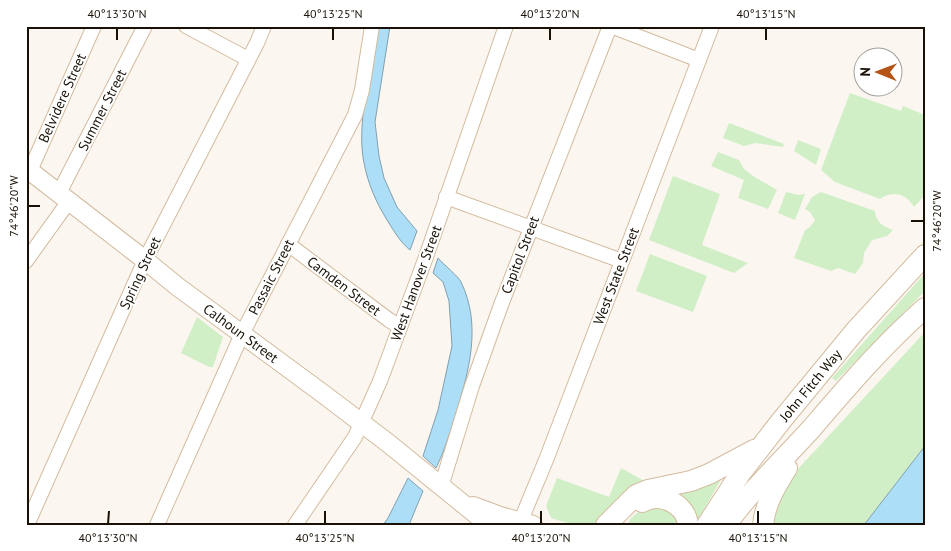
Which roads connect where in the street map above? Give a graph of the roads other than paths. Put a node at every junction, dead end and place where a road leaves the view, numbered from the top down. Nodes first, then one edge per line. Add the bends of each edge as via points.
1 (94, 26) edge
2 (145, 26) edge
3 (186, 26) edge
4 (264, 26) edge
5 (372, 26) edge
6 (506, 26) edge
7 (610, 26) edge
8 (712, 26) edge
9 (248, 59) junction
10 (699, 60) junction
11 (30, 171) edge
12 (60, 194) junction
13 (446, 197) junction
14 (530, 228) junction
15 (288, 244) junction
16 (922, 257) edge
17 (146, 260) junction
18 (26, 261) edge
19 (622, 261) junction
20 (925, 308) edge
21 (400, 327) junction
22 (242, 334) junction
23 (362, 423) junction
24 (812, 428) junction
25 (760, 447) junction
26 (436, 483) junction
27 (457, 499) junction
28 (524, 523) edge
29 (27, 525) edge
30 (157, 525) edge
31 (295, 525) edge
32 (489, 525) edge
33 (606, 525) edge
34 (623, 525) edge
35 (688, 525) edge
36 (707, 525) edge
37 (726, 525) edge
38 (763, 525) edge

1 - 11 street, Belvidere Street
2 - 12 street, Summer Street
3 - 9 street
4 - 9 street, Spring Street
5 - 15 street, Passaic Street via 356,115
6 - 13 street, West Hanover Street
7 - 10 street
7 - 14 street, Capitol Street
8 - 10 street, West State Street
9 - 17 street, Spring Street
10 - 19 street, West State Street
11 - 12 main road, Calhoun Street
12 - 17 main road, Calhoun Street
12 - 18 street, Summer Street
13 - 14 street
13 - 21 street, West Hanover Street
14 - 19 street
14 - 26 street, Capitol Street
15 - 21 street, Camden Street
15 - 22 street, Passaic Street
16 - 25 highway, John Fitch Way via 845,343
17 - 22 main road, Calhoun Street
17 - 29 street, Spring Street
19 - 28 street, West State Street
20 - 24 highway, John Fitch Way via 885,344
21 - 23 street, West Hanover Street
22 - 23 main road, Calhoun Street
22 - 30 street, Passaic Street
23 - 26 main road, Calhoun Street
23 - 31 street, West Hanover Street
24 - 37 highway, John Fitch Way via 742,503
24 - 38 highway via 770,497
25 - 33 highway via 692,481 636,495
25 - 36 highway, John Fitch Way
26 - 27 main road, Calhoun Street
27 - 28 main road, Calhoun Street
27 - 32 main road, Calhoun Street
34 - 35 highway via 640,503 659,498 669,500 681,509

